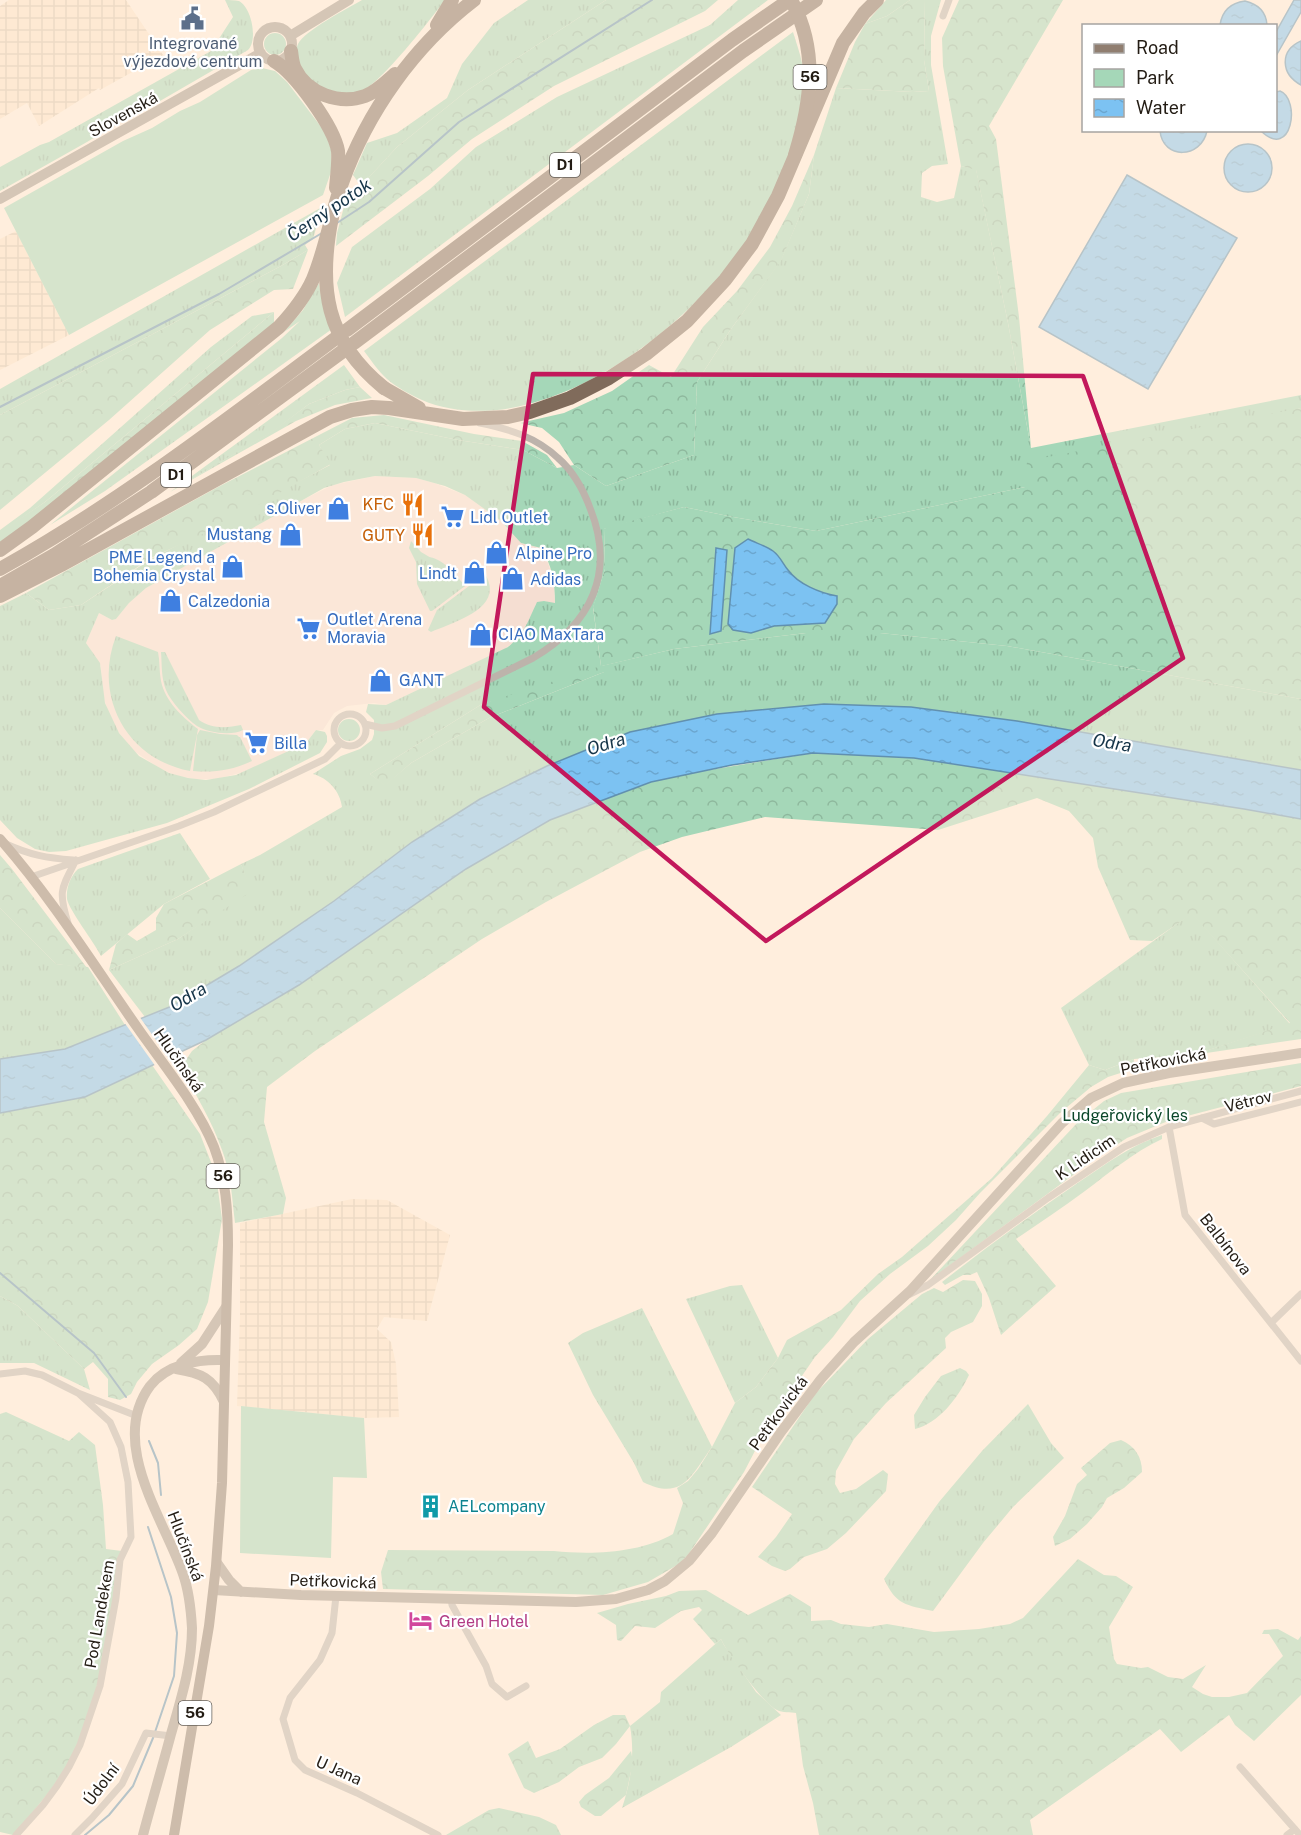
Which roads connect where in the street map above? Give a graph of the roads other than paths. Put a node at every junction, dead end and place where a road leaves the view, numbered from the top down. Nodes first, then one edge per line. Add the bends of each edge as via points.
1 (349, 0) edge
2 (452, 0) edge
3 (474, 0) edge
4 (816, 0) edge
5 (877, 0) edge
6 (949, 0) edge
7 (788, 1) edge
8 (943, 16) dead end
9 (291, 43) junction
10 (261, 53) junction
11 (416, 55) junction
12 (274, 61) junction
13 (795, 155) junction
14 (338, 185) junction
15 (0, 199) edge
16 (332, 217) junction
17 (441, 416) junction
18 (463, 419) junction
19 (0, 550) edge
20 (0, 568) edge
21 (0, 586) edge
22 (0, 596) edge
23 (365, 724) junction
24 (340, 744) junction
25 (1, 841) edge
26 (76, 860) junction
27 (31, 877) junction
28 (72, 934) junction
29 (1301, 1053) edge
30 (1301, 1091) edge
31 (1301, 1102) edge
32 (1202, 1118) junction
33 (1169, 1127) junction
34 (907, 1294) junction
35 (1301, 1294) edge
36 (226, 1307) junction
37 (1271, 1323) junction
38 (224, 1360) junction
39 (1301, 1361) edge
40 (173, 1368) junction
41 (0, 1374) edge
42 (78, 1393) junction
43 (224, 1402) junction
44 (137, 1416) junction
45 (217, 1563) junction
46 (214, 1590) junction
47 (241, 1592) junction
48 (336, 1596) junction
49 (451, 1599) junction
50 (526, 1686) dead end
51 (160, 1734) junction
52 (1240, 1767) dead end
53 (1297, 1832) edge
54 (16, 1835) edge
55 (75, 1835) edge
56 (143, 1835) edge
57 (174, 1835) edge
58 (438, 1835) edge
59 (1287, 1835) edge

1 - 9 street
2 - 11 highway
3 - 11 highway
4 - 21 highway, D1 via 742,51 151,492
5 - 13 highway, bridge via 843,43
6 - 8 street
7 - 13 highway, 56, bridge via 804,29 810,67 808,105
7 - 20 highway, D1 via 145,478
9 - 10 street via 282,29 271,28 262,33 258,43
9 - 11 highway via 295,71 319,93 334,99 351,100 367,95
9 - 12 street via 285,59
10 - 12 street
10 - 15 street, Slovenská
11 - 14 highway via 375,112
12 - 14 highway via 291,75 333,134 338,151
13 - 18 highway via 778,196 737,264 700,307 663,341 609,378 550,406 508,417
14 - 16 highway
16 - 17 highway, bridge via 324,265 330,310 349,352 384,388
16 - 19 highway, bridge via 313,279 279,327
17 - 18 highway
17 - 22 highway, D1 via 372,407 330,417
18 - 23 street via 527,437 554,454 571,472 584,494 598,535 600,563 593,593 568,632 525,662 395,726
23 - 24 street via 366,733 360,743
23 - 24 street via 353,714 339,718 333,732
24 - 26 street via 326,759 214,812
25 - 26 street via 43,858
25 - 27 main road, Hlučínská / 56
26 - 27 street
26 - 28 street via 63,885 61,901
27 - 28 main road, Hlučínská / 56
28 - 36 main road, Hlučínská / 56 via 208,1134 223,1178 228,1219
29 - 34 street, Petřkovická via 1139,1079 1091,1098 1062,1123
30 - 32 street, K Lidicím
31 - 32 street, Větrov via 1214,1124
32 - 33 street, K Lidicím
33 - 34 street, K Lidicím via 1124,1147 928,1285
33 - 37 street, Balbínova via 1185,1215
34 - 49 street, Petřkovická via 854,1342 821,1379 712,1533 665,1581 637,1594 594,1602
35 - 37 street
36 - 38 main road, Hlučínská / 56
36 - 40 street via 196,1351
37 - 39 street, Balbínova
38 - 40 street, Hlučínská via 198,1361
38 - 43 main road, Hlučínská / 56
40 - 43 street via 208,1379
40 - 44 street, Hlučínská via 150,1387
41 - 42 street, Pod Landekem via 25,1371 42,1375
42 - 44 street, Pod Landekem
42 - 54 street, Pod Landekem via 110,1422 121,1446 128,1482 131,1537 120,1560 100,1686 80,1745 57,1786
43 - 45 main road, Hlučínská / 56
44 - 51 street, Hlučínská via 135,1443 139,1464 184,1577 191,1613 189,1664
45 - 46 main road, 56
45 - 47 street
46 - 47 street, Petřkovická
46 - 57 main road, 56
47 - 48 street, Petřkovická
48 - 49 street, Petřkovická
48 - 58 street, U Jana via 332,1633 320,1660 290,1698 283,1719 295,1760 305,1770
49 - 50 street via 492,1684 507,1697
51 - 55 street, Údolní via 146,1733 122,1784
51 - 56 street, Hlučínská
52 - 53 street
53 - 59 street

